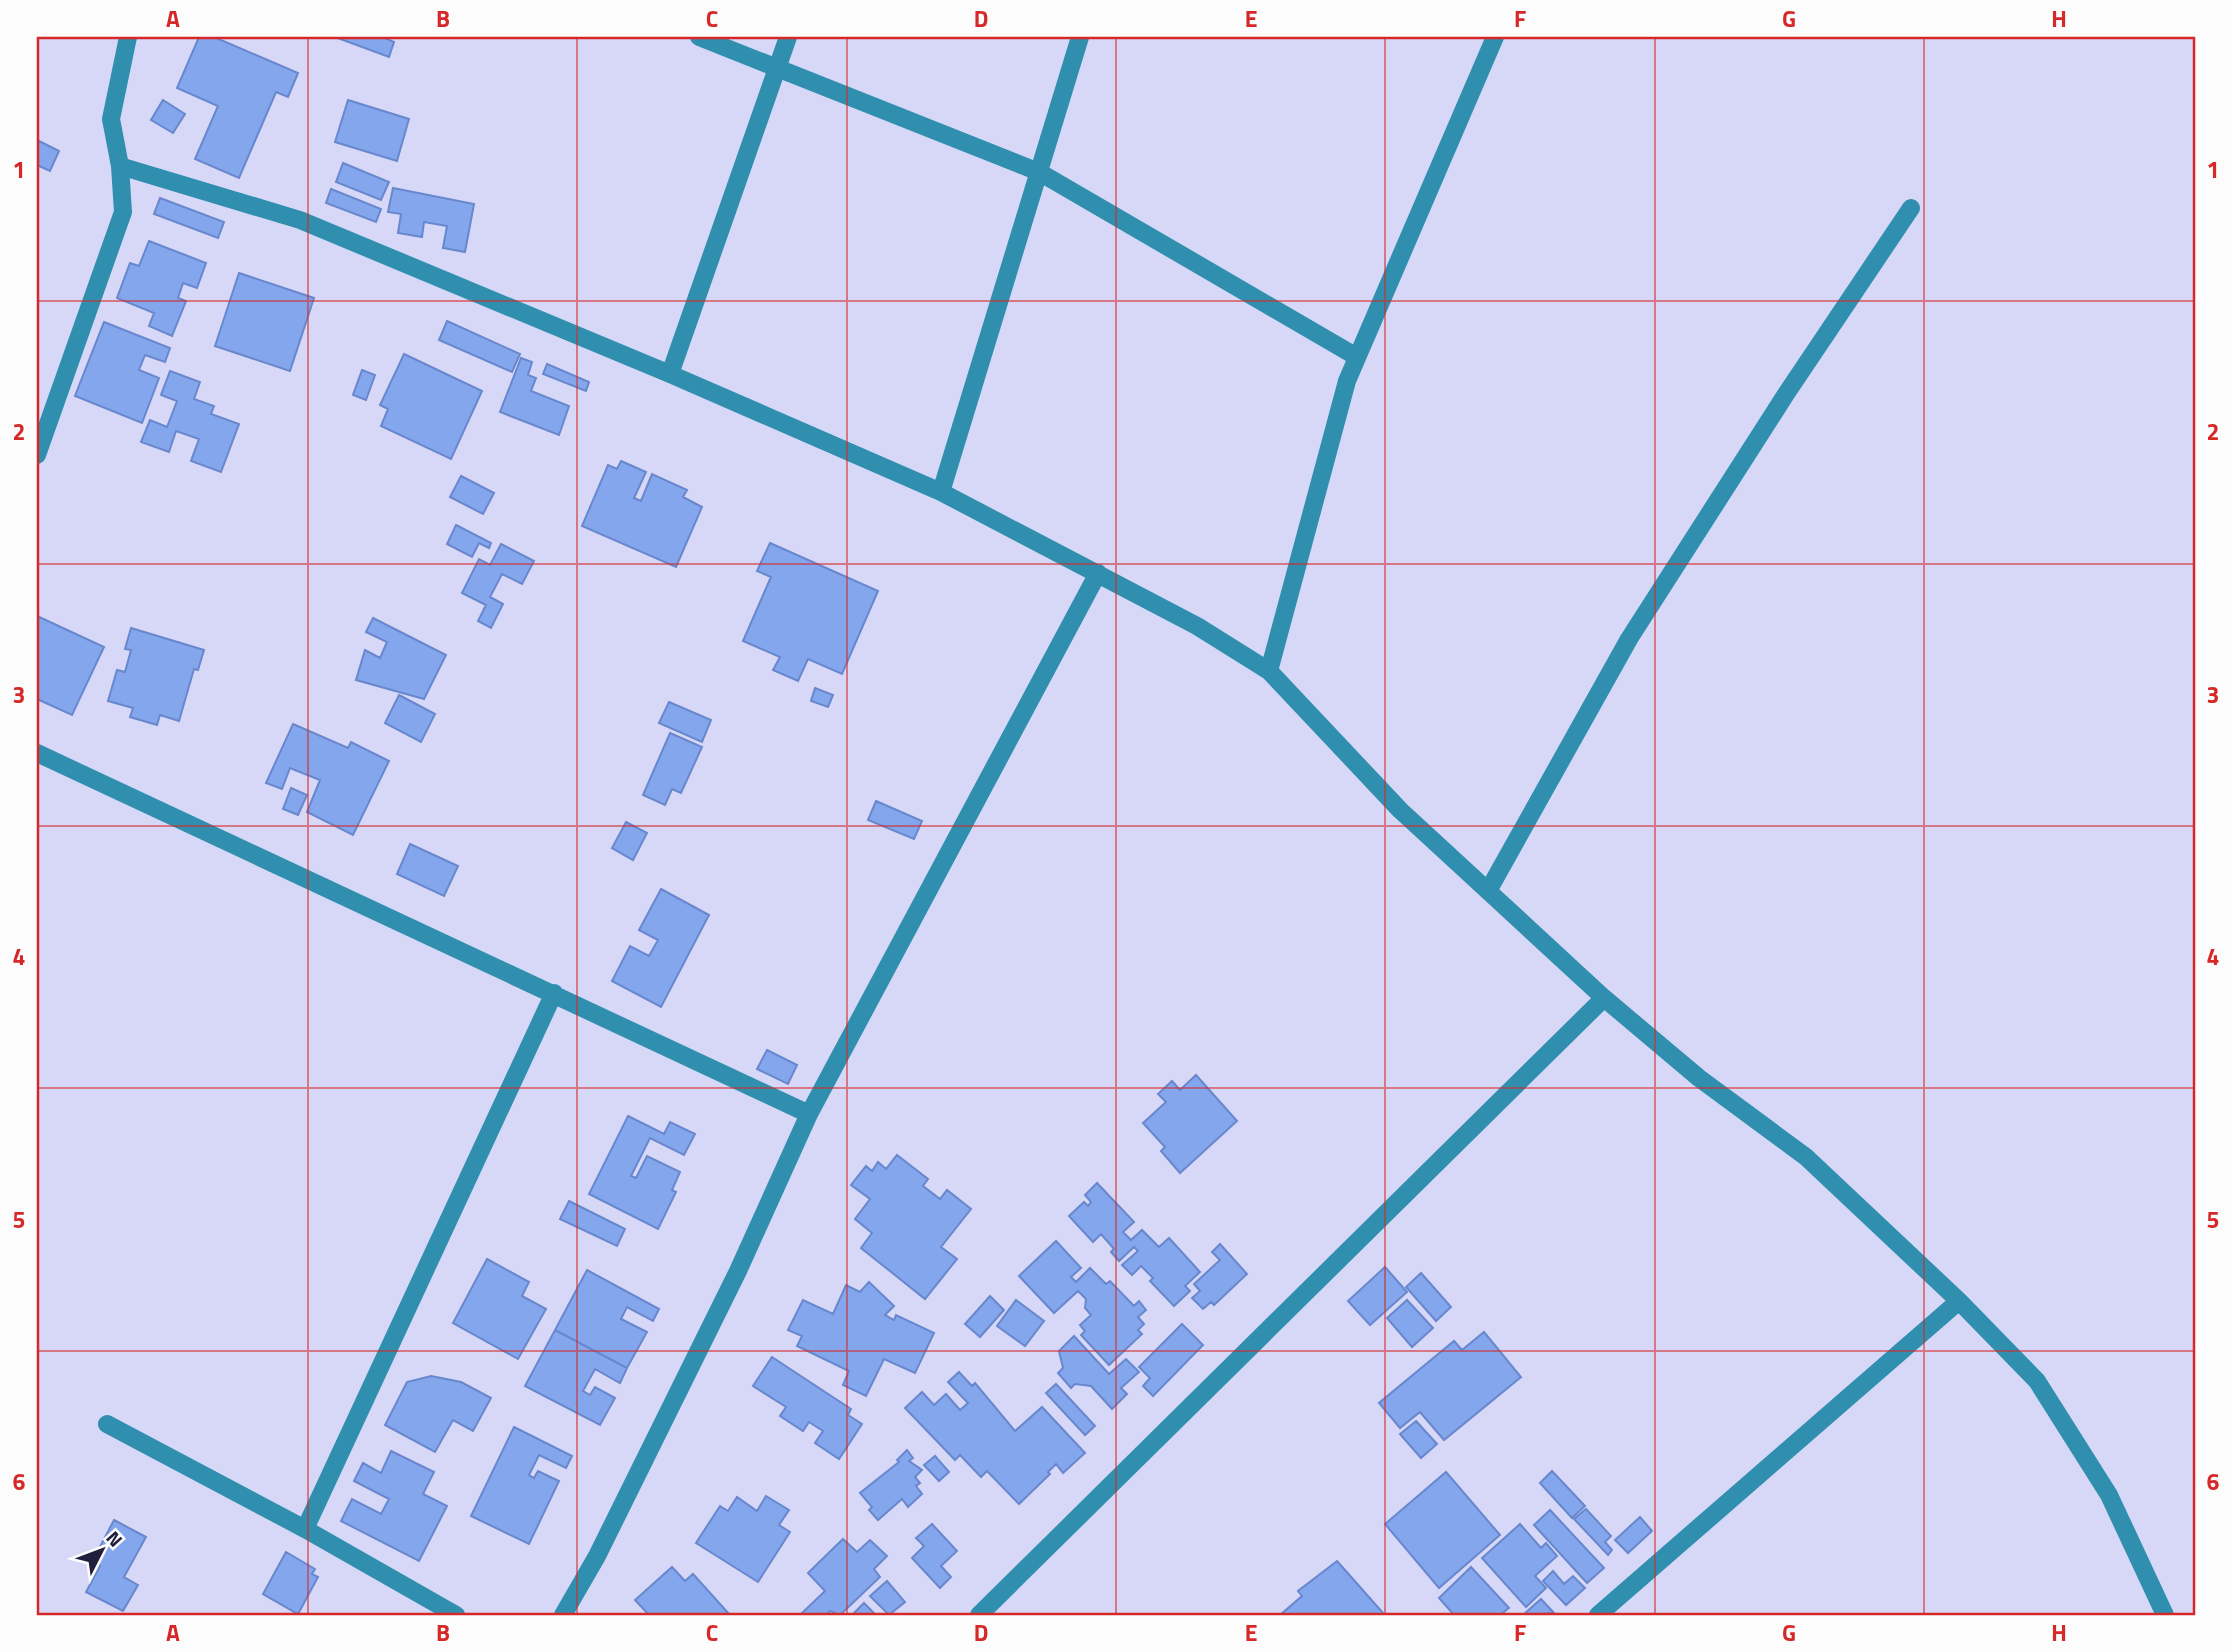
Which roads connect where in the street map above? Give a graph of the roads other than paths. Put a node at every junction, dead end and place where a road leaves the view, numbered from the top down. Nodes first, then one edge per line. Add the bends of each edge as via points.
1 (128, 37) edge
2 (699, 37) edge
3 (788, 37) edge
4 (1080, 37) edge
5 (1495, 37) edge
6 (777, 69) junction
7 (120, 166) junction
8 (1039, 172) junction
9 (1911, 208) dead end
10 (1357, 357) junction
11 (670, 374) junction
12 (37, 454) edge
13 (941, 492) junction
14 (1098, 573) junction
15 (1269, 671) junction
16 (37, 753) edge
17 (1488, 891) junction
18 (554, 993) junction
19 (1604, 998) junction
20 (809, 1114) junction
21 (1959, 1301) junction
22 (107, 1424) dead end
23 (305, 1529) junction
24 (456, 1615) edge
25 (563, 1615) edge
26 (979, 1615) edge
27 (1598, 1615) edge
28 (2165, 1615) edge

1 - 7 street via 111,119
2 - 6 street
3 - 6 street
4 - 8 street
5 - 10 street
6 - 8 street
6 - 11 street
7 - 11 street via 300,220
7 - 12 street via 123,212
8 - 10 street
8 - 13 street
9 - 17 street via 1629,639
10 - 15 street
11 - 13 street
13 - 14 street
14 - 15 street
14 - 20 street
15 - 17 street via 1400,810
16 - 18 street
17 - 19 street
18 - 20 street
18 - 23 street
19 - 21 street via 1699,1078 1806,1157
19 - 26 street
20 - 25 street via 738,1271 597,1556
21 - 27 street
21 - 28 street via 2037,1381 2109,1495
22 - 23 street
23 - 24 street

